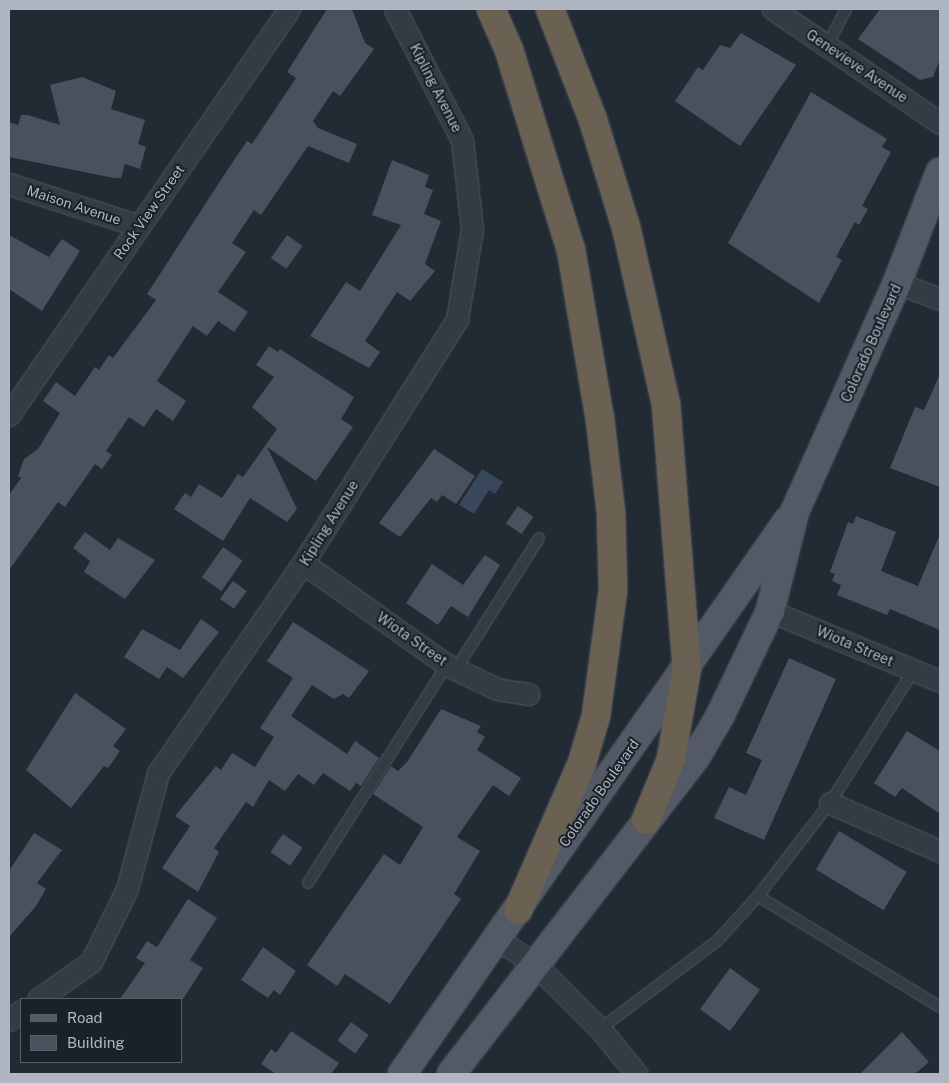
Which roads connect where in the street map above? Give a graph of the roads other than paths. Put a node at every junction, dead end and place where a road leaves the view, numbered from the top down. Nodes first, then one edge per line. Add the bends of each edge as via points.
1 (289, 9) edge
2 (395, 9) edge
3 (490, 9) edge
4 (550, 9) edge
5 (773, 9) edge
6 (846, 9) edge
7 (827, 46) junction
8 (940, 123) edge
9 (940, 172) edge
10 (9, 184) edge
11 (139, 226) junction
12 (897, 283) junction
13 (940, 300) edge
14 (9, 415) edge
15 (796, 511) junction
16 (539, 538) dead end
17 (303, 564) junction
18 (770, 611) junction
19 (451, 667) junction
20 (687, 668) junction
21 (914, 670) junction
22 (940, 681) edge
23 (530, 694) dead end
24 (830, 804) junction
25 (646, 820) junction
26 (940, 851) edge
27 (308, 883) dead end
28 (758, 896) junction
29 (518, 910) junction
30 (497, 939) junction
31 (535, 964) junction
32 (39, 998) edge
33 (940, 1007) edge
34 (20, 1012) edge
35 (9, 1020) edge
36 (600, 1029) junction
37 (402, 1074) edge
38 (451, 1074) edge
39 (637, 1074) edge

1 - 11 street, Rock View Street
2 - 17 street, Kipling Avenue via 462,140 472,229 459,310
3 - 29 highway via 509,50 571,250 600,420 612,533 613,590 596,716 582,763
4 - 20 highway via 594,120 649,314 666,404
5 - 7 street, Genevieve Avenue
6 - 7 lane
7 - 8 street, Genevieve Avenue
9 - 12 main road, Colorado Boulevard
10 - 11 street, Maison Avenue
11 - 14 street, Rock View Street
12 - 13 street
12 - 15 main road, Colorado Boulevard
15 - 18 main road, Colorado Boulevard
15 - 20 main road, Colorado Boulevard via 753,565
16 - 19 lane
17 - 19 street, Wiota Street
17 - 32 street, Kipling Avenue via 158,773 127,888 91,962
18 - 21 street, Wiota Street
18 - 25 main road, Colorado Boulevard via 747,664 696,757
19 - 23 street, Wiota Street via 497,689
19 - 27 lane
20 - 25 highway via 671,758
20 - 29 main road, Colorado Boulevard
21 - 22 street, Wiota Street
21 - 24 lane
24 - 26 street
24 - 28 lane
25 - 31 main road, Colorado Boulevard
28 - 33 lane
28 - 36 lane via 718,940
29 - 30 main road, Colorado Boulevard
30 - 31 street
30 - 37 main road, Colorado Boulevard
31 - 36 street
31 - 38 main road, Colorado Boulevard
34 - 35 street
36 - 39 street

